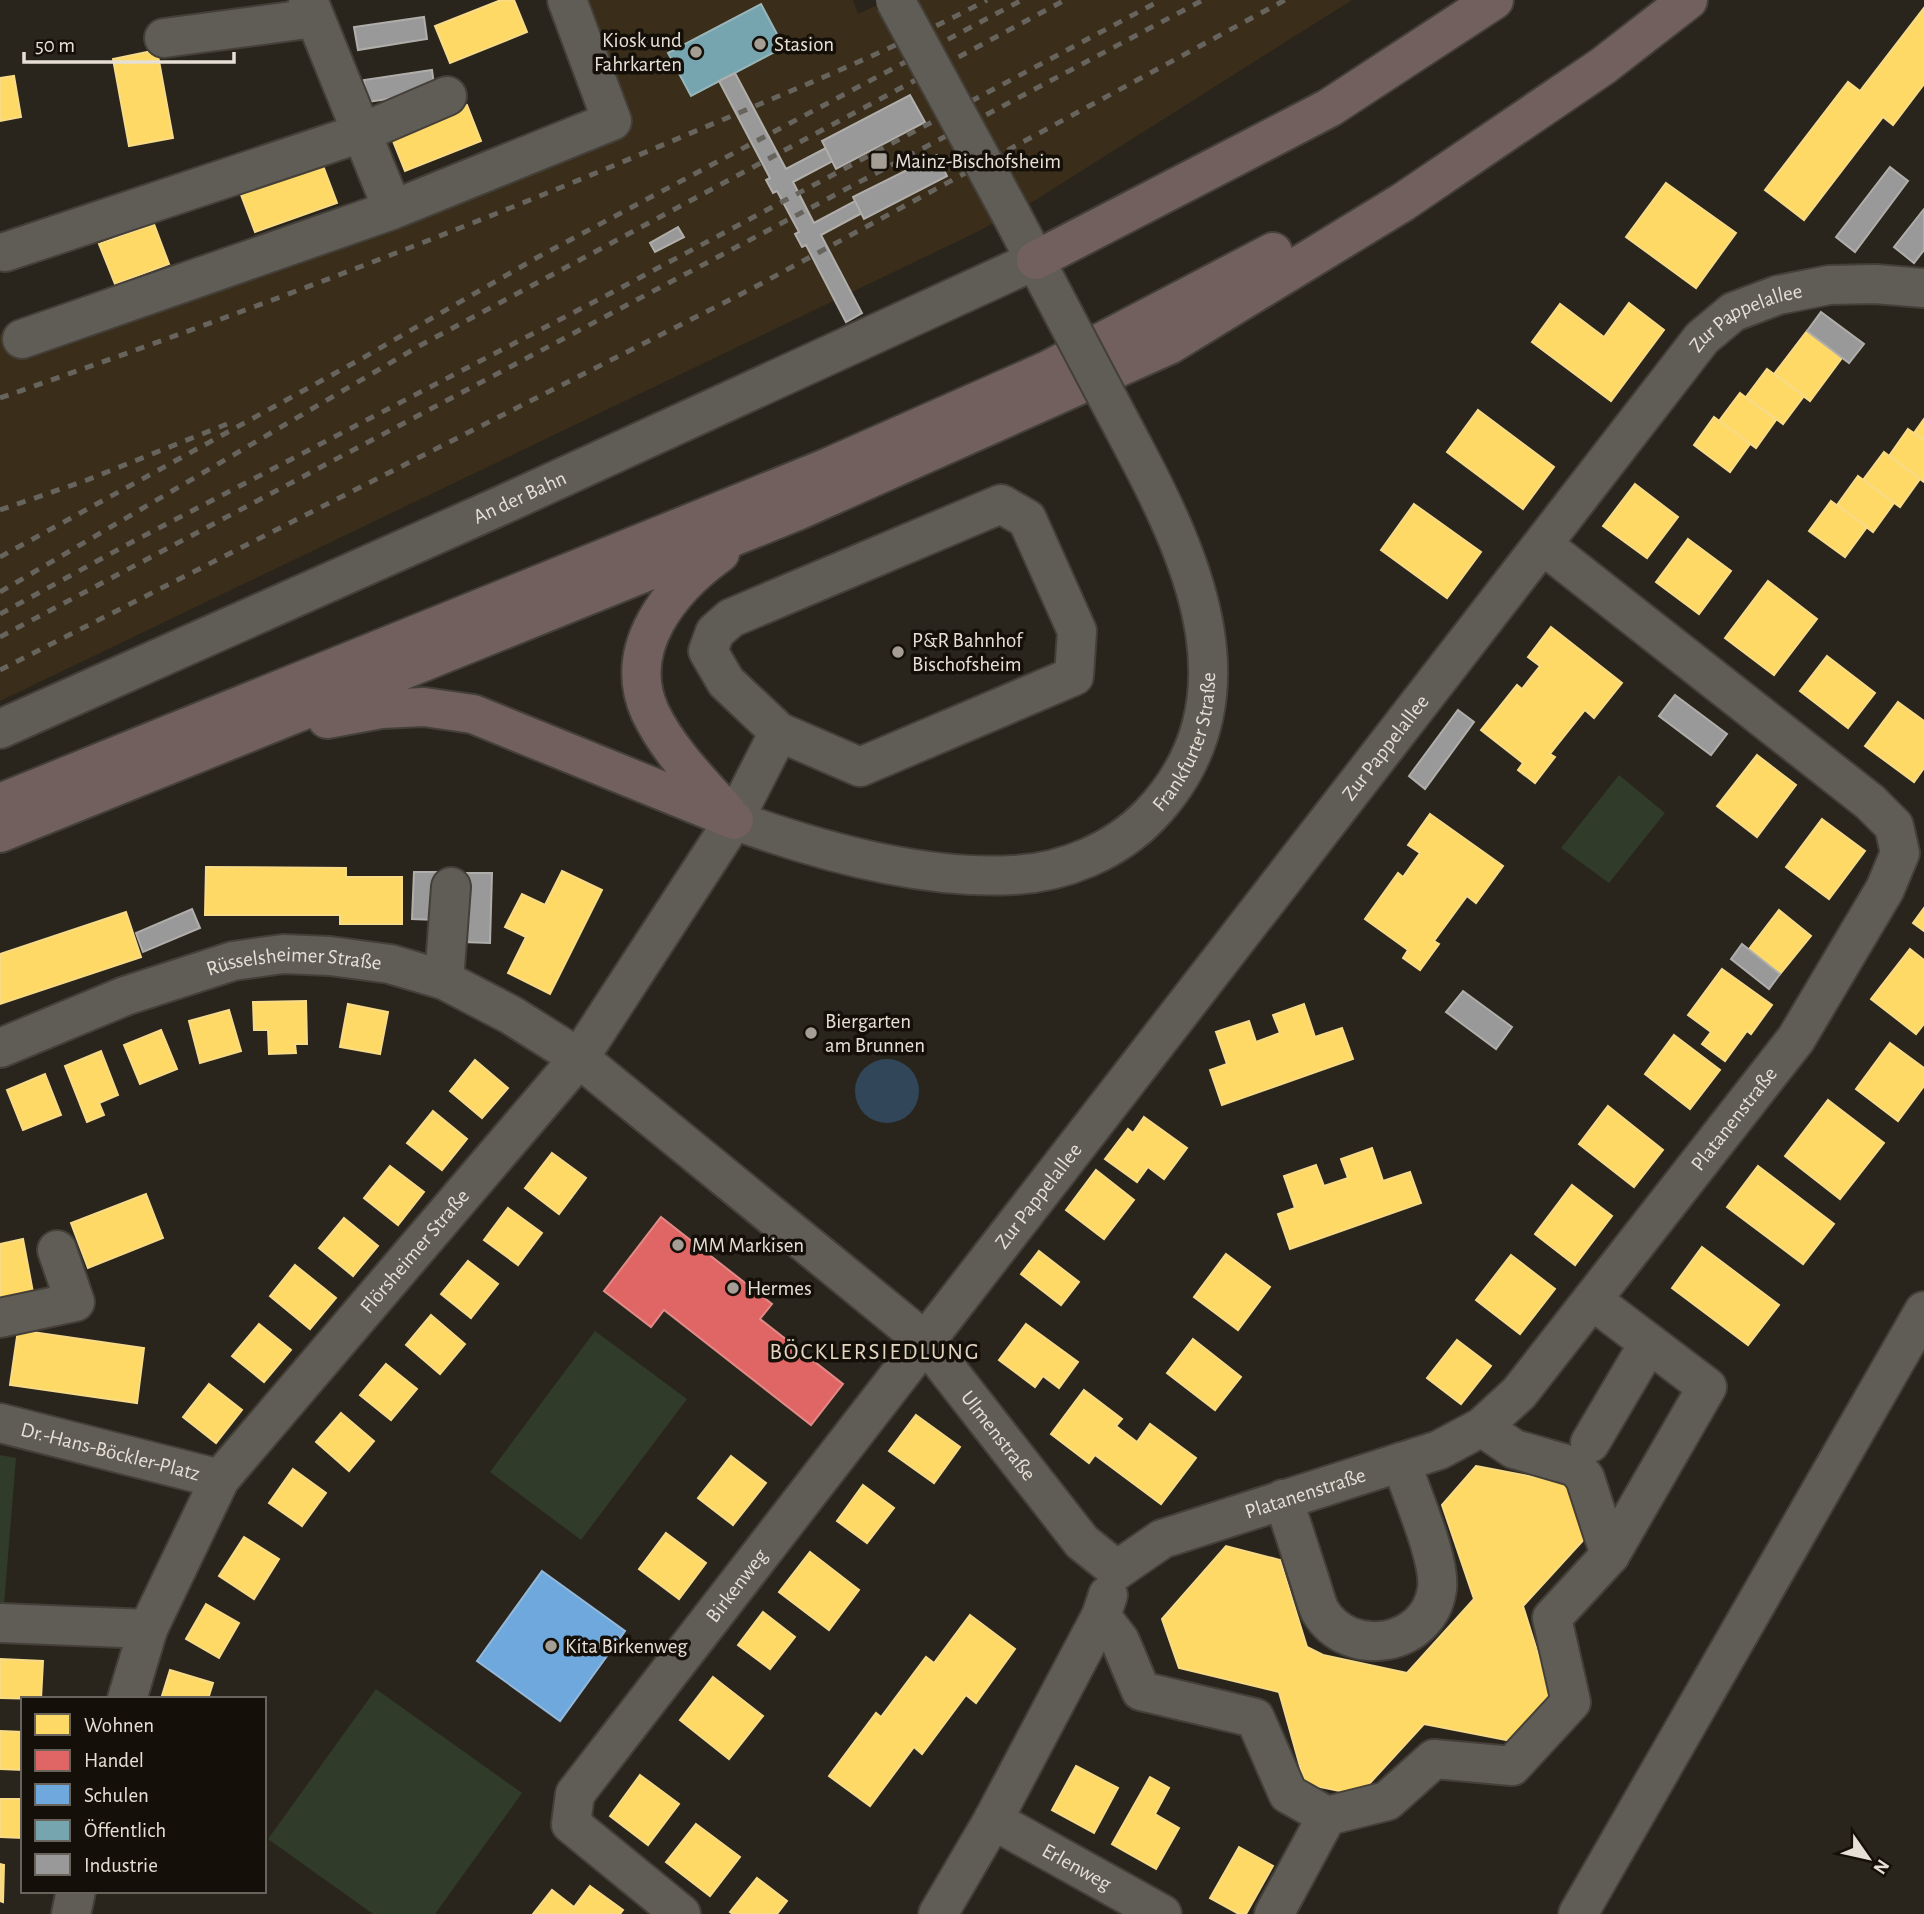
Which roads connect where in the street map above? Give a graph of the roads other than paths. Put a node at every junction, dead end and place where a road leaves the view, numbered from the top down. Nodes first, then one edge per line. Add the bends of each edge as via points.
1 (567, 0) edge
2 (895, 0) edge
3 (1494, 0) edge
4 (1646, 0) edge
5 (1688, 0) edge
6 (312, 5) edge
7 (164, 38) dead end
8 (447, 96) dead end
9 (361, 134) junction
10 (386, 194) dead end
11 (5, 252) dead end
12 (1036, 260) junction
13 (1924, 288) edge
14 (22, 339) dead end
15 (797, 511) junction
16 (1543, 545) junction
17 (0, 729) edge
18 (779, 732) junction
19 (243, 735) junction
20 (0, 803) edge
21 (734, 820) junction
22 (0, 833) edge
23 (451, 887) dead end
24 (444, 980) junction
25 (0, 1048) edge
26 (579, 1058) junction
27 (57, 1250) dead end
28 (1592, 1300) junction
29 (1924, 1311) edge
30 (0, 1318) edge
31 (925, 1341) junction
32 (1649, 1343) junction
33 (0, 1423) edge
34 (1482, 1427) junction
35 (1590, 1443) dead end
36 (1401, 1462) junction
37 (220, 1479) junction
38 (1283, 1499) junction
39 (1610, 1555) junction
40 (1117, 1570) junction
41 (1101, 1616) junction
42 (0, 1623) edge
43 (148, 1629) junction
44 (128, 1697) edge
45 (1328, 1816) junction
46 (993, 1820) junction
47 (76, 1893) edge
48 (670, 1911) edge
49 (71, 1914) edge
50 (938, 1914) edge
51 (1162, 1914) edge
52 (1275, 1914) edge
53 (1578, 1914) edge

1 - 14 street via 612,121 392,210
2 - 12 street, Frankfurter Straße, bridge
3 - 12 highway via 1328,108
4 - 20 highway via 1521,94 1292,242 1046,371 829,467
5 - 15 highway via 1603,66 1402,202 1169,345
6 - 7 street
6 - 9 street
8 - 9 street
9 - 10 street
9 - 11 street
12 - 17 street, An der Bahn via 513,501
12 - 21 street, Frankfurter Straße, bridge via 1189,562 1206,636 1208,690 1198,740 1175,785 1123,838 1079,862 1016,875 971,876 867,859 799,843
13 - 16 street, Zur Pappelallee via 1829,285 1778,295 1733,312 1702,338
15 - 19 highway
15 - 21 highway via 718,555 682,585 663,608 645,643 641,666 649,710 676,754
16 - 28 street, Platanenstraße via 1870,803 1894,826 1900,853 1885,889 1796,1039
16 - 31 street, Zur Pappelallee
18 - 18 street via 860,767 1074,676 1077,631 1027,519 1001,504 731,618 715,632 708,651 726,682
18 - 21 street, Flörsheimer Straße
19 - 21 highway via 381,709 424,707 473,714
19 - 22 highway
21 - 26 street, Flörsheimer Straße
23 - 24 street
24 - 25 street, Rüsselsheimer Straße via 390,964 330,956 283,954 233,961 125,996
24 - 26 street, Rüsselsheimer Straße
26 - 31 street, Ulmenstraße
26 - 37 street, Flörsheimer Straße
27 - 30 street via 75,1302
28 - 32 street
28 - 34 street, Platanenstraße via 1519,1393
29 - 53 street
31 - 40 street, Ulmenstraße via 1082,1542
31 - 48 street, Birkenweg via 575,1794 571,1824
32 - 35 street
32 - 39 street via 1707,1387
33 - 37 street, Dr.-Hans-Böckler-Platz
34 - 36 street, Platanenstraße via 1439,1450
34 - 39 street via 1514,1449 1576,1467 1585,1478
36 - 38 street, Platanenstraße
36 - 38 street via 1437,1568 1437,1590 1430,1611 1415,1628 1396,1639 1375,1643 1353,1639 1334,1627 1320,1610
37 - 43 street, Flörsheimer Straße
38 - 40 street, Platanenstraße via 1162,1539
39 - 45 street via 1552,1618 1571,1702 1512,1766 1434,1759 1387,1801
40 - 41 street
41 - 45 street via 1120,1641 1141,1692 1255,1718 1288,1794
41 - 46 street
42 - 43 street
43 - 44 street, Flörsheimer Straße
45 - 52 street
46 - 50 street
46 - 51 street, Erlenweg
47 - 49 street

